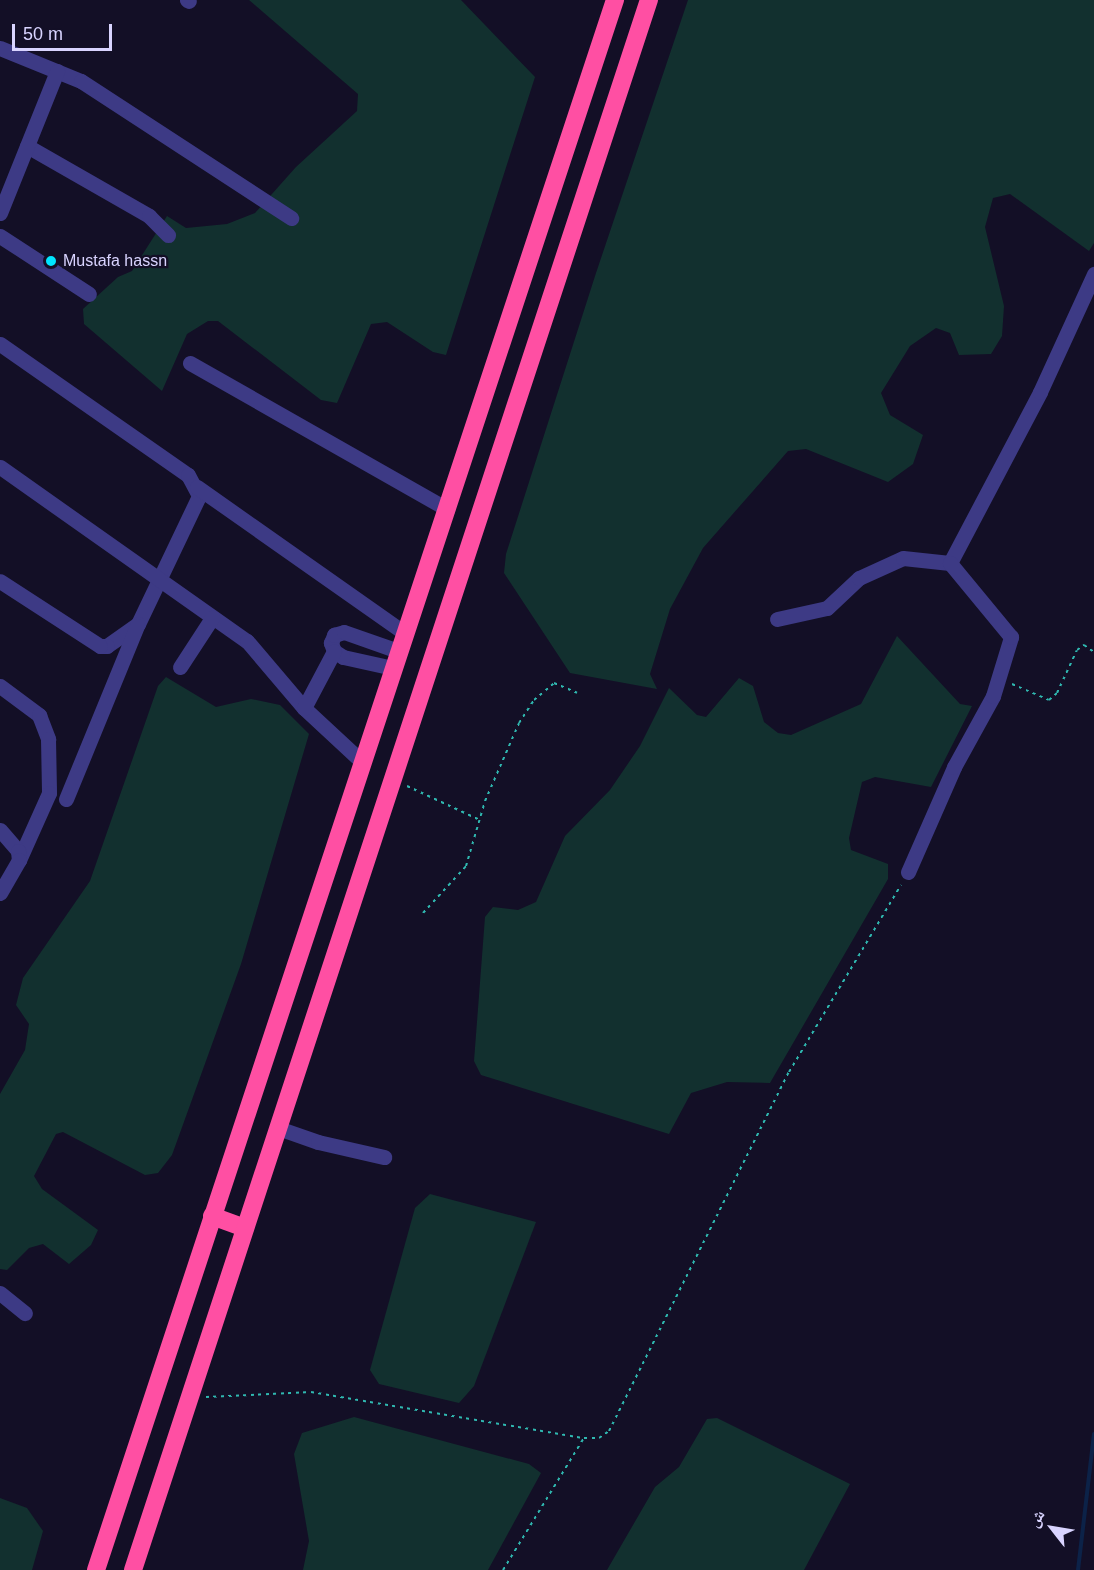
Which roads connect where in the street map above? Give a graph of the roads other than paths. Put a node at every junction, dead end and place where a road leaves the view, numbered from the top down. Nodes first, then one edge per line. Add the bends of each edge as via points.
1 (649, 0) edge
2 (613, 7) edge
3 (642, 22) junction
4 (0, 48) edge
5 (57, 71) junction
6 (27, 146) junction
7 (0, 213) edge
8 (291, 218) dead end
9 (168, 235) dead end
10 (0, 236) edge
11 (1094, 274) edge
12 (89, 294) dead end
13 (0, 344) edge
14 (190, 363) dead end
15 (0, 466) edge
16 (197, 487) junction
17 (447, 510) junction
18 (950, 563) junction
19 (0, 581) edge
20 (159, 581) junction
21 (212, 618) junction
22 (777, 619) dead end
23 (138, 624) junction
24 (405, 633) junction
25 (334, 651) junction
26 (395, 660) junction
27 (180, 667) dead end
28 (0, 686) edge
29 (303, 708) junction
30 (361, 761) junction
31 (66, 799) dead end
32 (0, 830) edge
33 (19, 860) junction
34 (908, 872) road end
35 (0, 893) edge
36 (278, 1128) junction
37 (384, 1157) dead end
38 (212, 1216) junction
39 (245, 1228) junction
40 (0, 1293) edge
41 (25, 1313) dead end
42 (96, 1570) edge
43 (133, 1570) edge

1 - 3 highway
2 - 3 highway
2 - 17 highway
3 - 36 highway
4 - 5 street
5 - 6 street
5 - 8 street via 81,81
6 - 7 street
6 - 9 street via 149,216
10 - 12 street
11 - 18 street via 1040,392
13 - 16 street via 188,476
14 - 17 street
15 - 20 street
16 - 20 street via 195,508
16 - 24 street
17 - 24 highway
18 - 22 street via 903,558 859,578 822,611
18 - 34 street via 1011,637 998,678
19 - 23 street via 100,646 117,642
20 - 21 street
20 - 23 street
21 - 27 street
21 - 29 street via 247,641
23 - 31 street
24 - 26 highway
25 - 26 street via 343,657
25 - 26 street via 334,635 344,632
25 - 29 street
26 - 30 highway
28 - 33 street via 39,715 48,739 49,793
29 - 30 street
30 - 38 highway
32 - 33 street via 18,852
33 - 35 street
36 - 37 street
36 - 39 highway
38 - 39 highway
38 - 42 highway
39 - 43 highway
40 - 41 street

